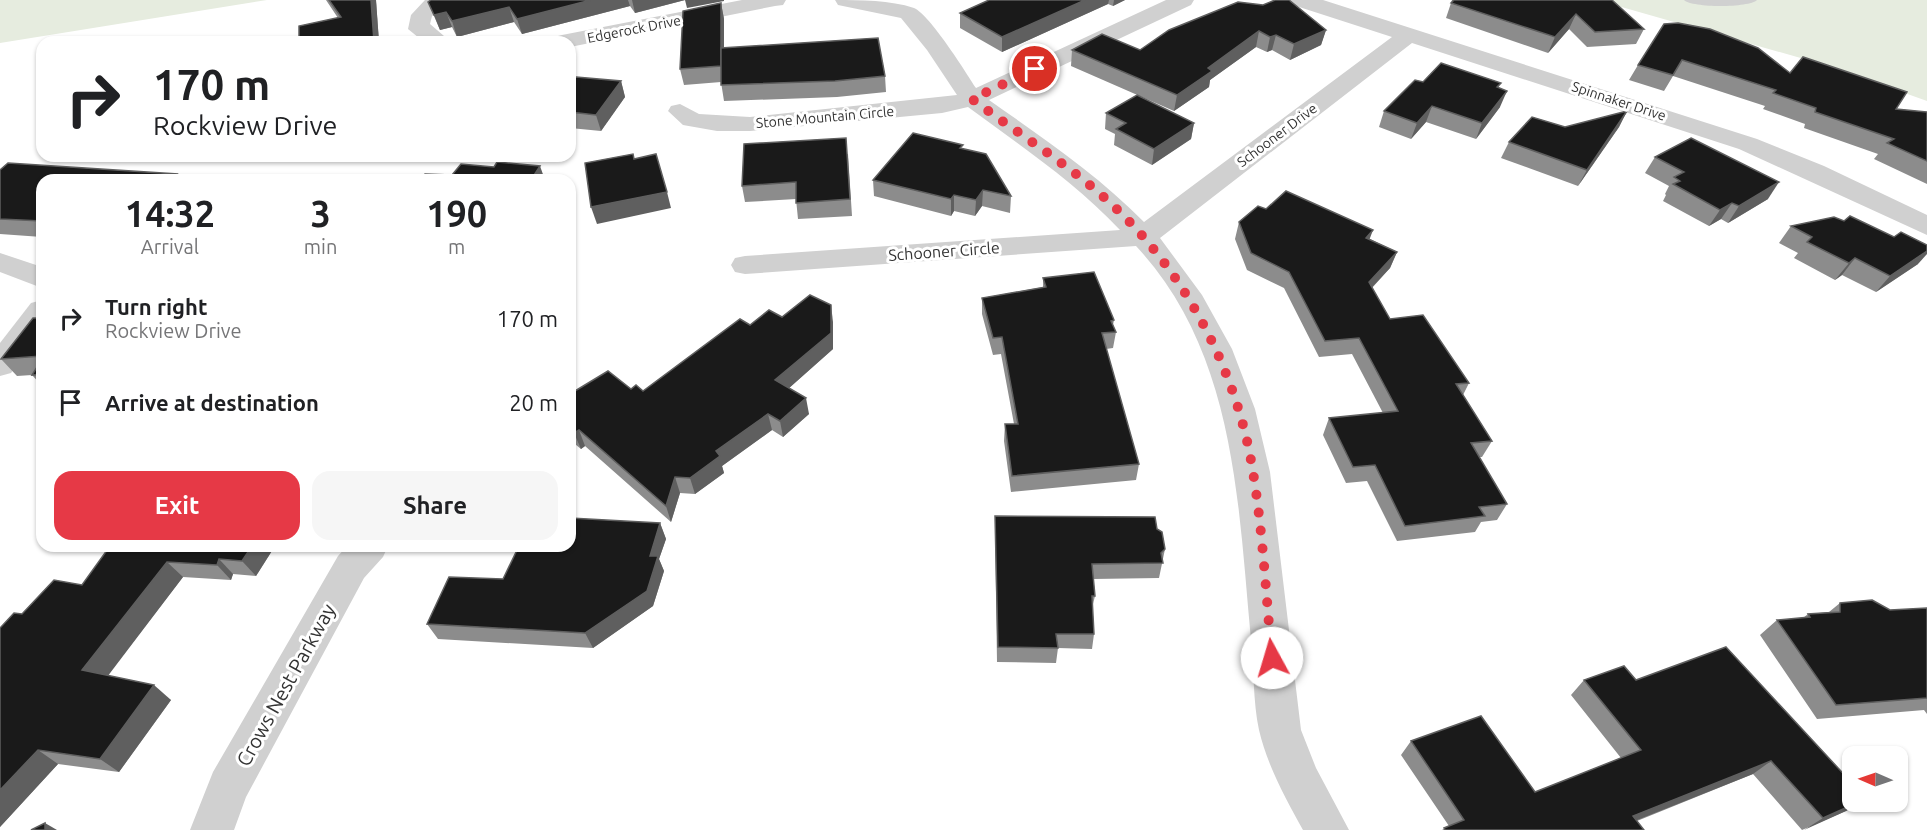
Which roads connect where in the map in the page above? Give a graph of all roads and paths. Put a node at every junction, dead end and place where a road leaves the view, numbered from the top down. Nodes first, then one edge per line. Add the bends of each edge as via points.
1 (441, 0) edge
2 (775, 0) edge
3 (846, 0) edge
4 (1183, 0) edge
5 (1301, 0) edge
6 (1690, 0) edge
7 (1751, 0) edge
8 (907, 6) edge
9 (1410, 34) junction
10 (426, 36) edge
11 (576, 39) edge
12 (972, 99) junction
13 (680, 111) dead end
14 (1927, 226) edge
15 (1143, 237) junction
16 (0, 262) edge
17 (745, 265) dead end
18 (36, 276) edge
19 (36, 318) edge
20 (0, 366) edge
21 (365, 552) edge
22 (212, 830) edge
23 (1327, 830) edge

1 - 10 street via 418,20 419,29
2 - 11 street, Edgerock Drive
3 - 8 street
4 - 12 street, Stone Mountain Circle
5 - 9 street, Spinnaker Drive
6 - 7 lane
8 - 12 street
9 - 14 street, Spinnaker Drive via 1748,144
9 - 15 street, Schooner Drive
12 - 13 street, Stone Mountain Circle via 942,106 750,124 692,120
12 - 15 street via 1068,168
15 - 17 street, Schooner Circle
15 - 23 street via 1191,304 1216,349 1239,409 1253,472 1280,730 1299,780
16 - 18 street
19 - 20 street
21 - 22 street, Crows Nest Parkway via 351,567 240,767

